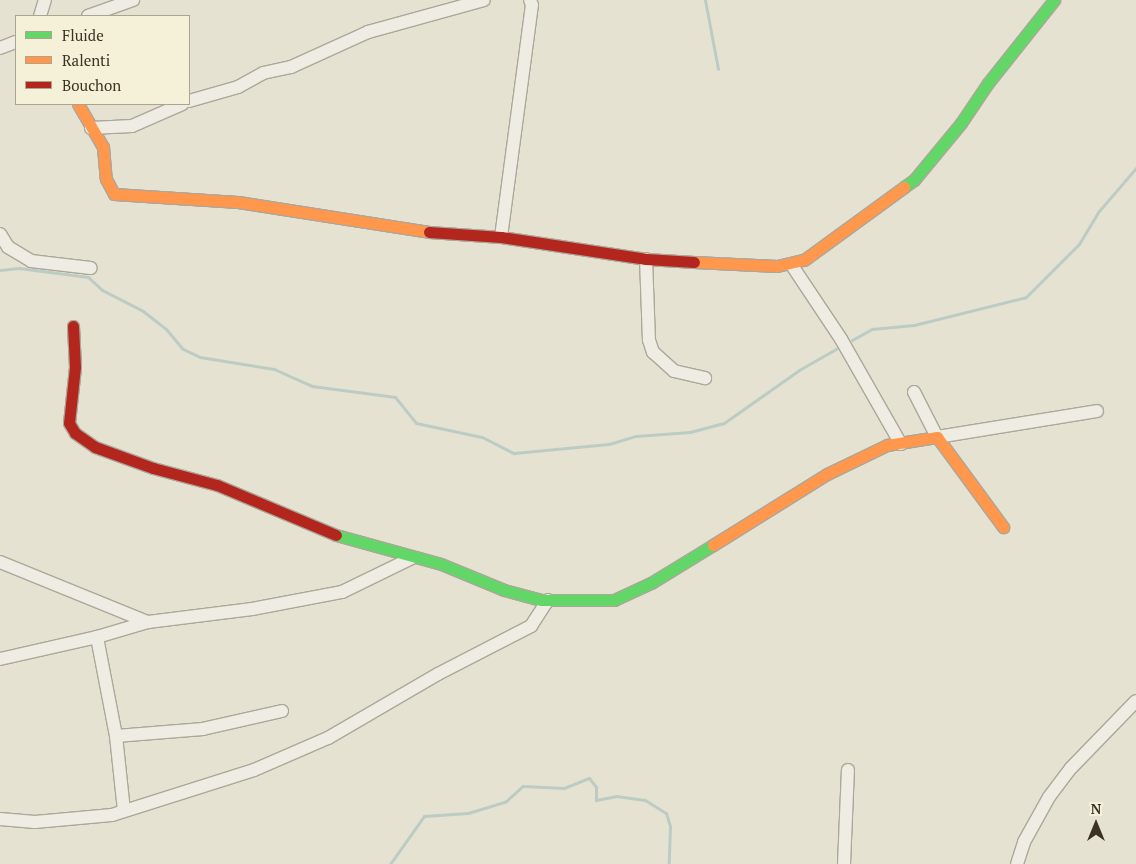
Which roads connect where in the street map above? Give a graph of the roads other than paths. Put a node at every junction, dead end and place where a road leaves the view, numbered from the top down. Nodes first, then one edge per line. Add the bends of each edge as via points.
1 (133, 0) edge
2 (484, 0) edge
3 (530, 0) edge
4 (1054, 0) edge
5 (91, 15) edge
6 (15, 42) edge
7 (0, 48) edge
8 (190, 101) edge
9 (79, 105) edge
10 (180, 105) edge
11 (91, 128) junction
12 (0, 234) edge
13 (501, 237) junction
14 (646, 258) junction
15 (791, 264) junction
16 (92, 268) dead end
17 (73, 326) dead end
18 (705, 378) dead end
19 (914, 392) dead end
20 (1097, 412) dead end
21 (937, 437) junction
22 (900, 444) junction
23 (1003, 527) dead end
24 (412, 558) junction
25 (0, 562) edge
26 (548, 600) junction
27 (148, 622) junction
28 (97, 637) junction
29 (0, 658) edge
30 (1136, 700) edge
31 (282, 711) dead end
32 (116, 736) junction
33 (848, 770) dead end
34 (124, 811) junction
35 (0, 819) edge
36 (844, 864) edge
37 (1017, 864) edge

1 - 5 street
2 - 8 street via 368,32 291,67 263,73 238,87
3 - 13 street via 532,5
4 - 15 street via 988,83 962,123 914,180 804,260
6 - 7 street
9 - 11 street
10 - 11 street via 132,126
11 - 13 street via 103,147 108,186 114,194 238,202 402,230
12 - 16 street via 8,247 31,261
13 - 14 street
14 - 15 street
14 - 18 street via 649,340 653,352 674,372
15 - 22 street via 840,339
17 - 24 street via 75,367 69,423 75,433 95,447 153,468 218,485 318,530
19 - 21 street
20 - 21 street
21 - 22 street
21 - 23 street
22 - 26 street via 876,449 828,474 651,583 614,600
24 - 26 street via 441,564 504,590
24 - 27 street via 342,592 252,609
25 - 27 street
26 - 34 street via 531,626 438,674 328,738 254,770
27 - 28 street
28 - 29 street
28 - 32 street
30 - 37 street via 1071,768 1049,797 1024,842
31 - 32 street via 204,729
32 - 34 street
33 - 36 street
34 - 35 street via 35,822

